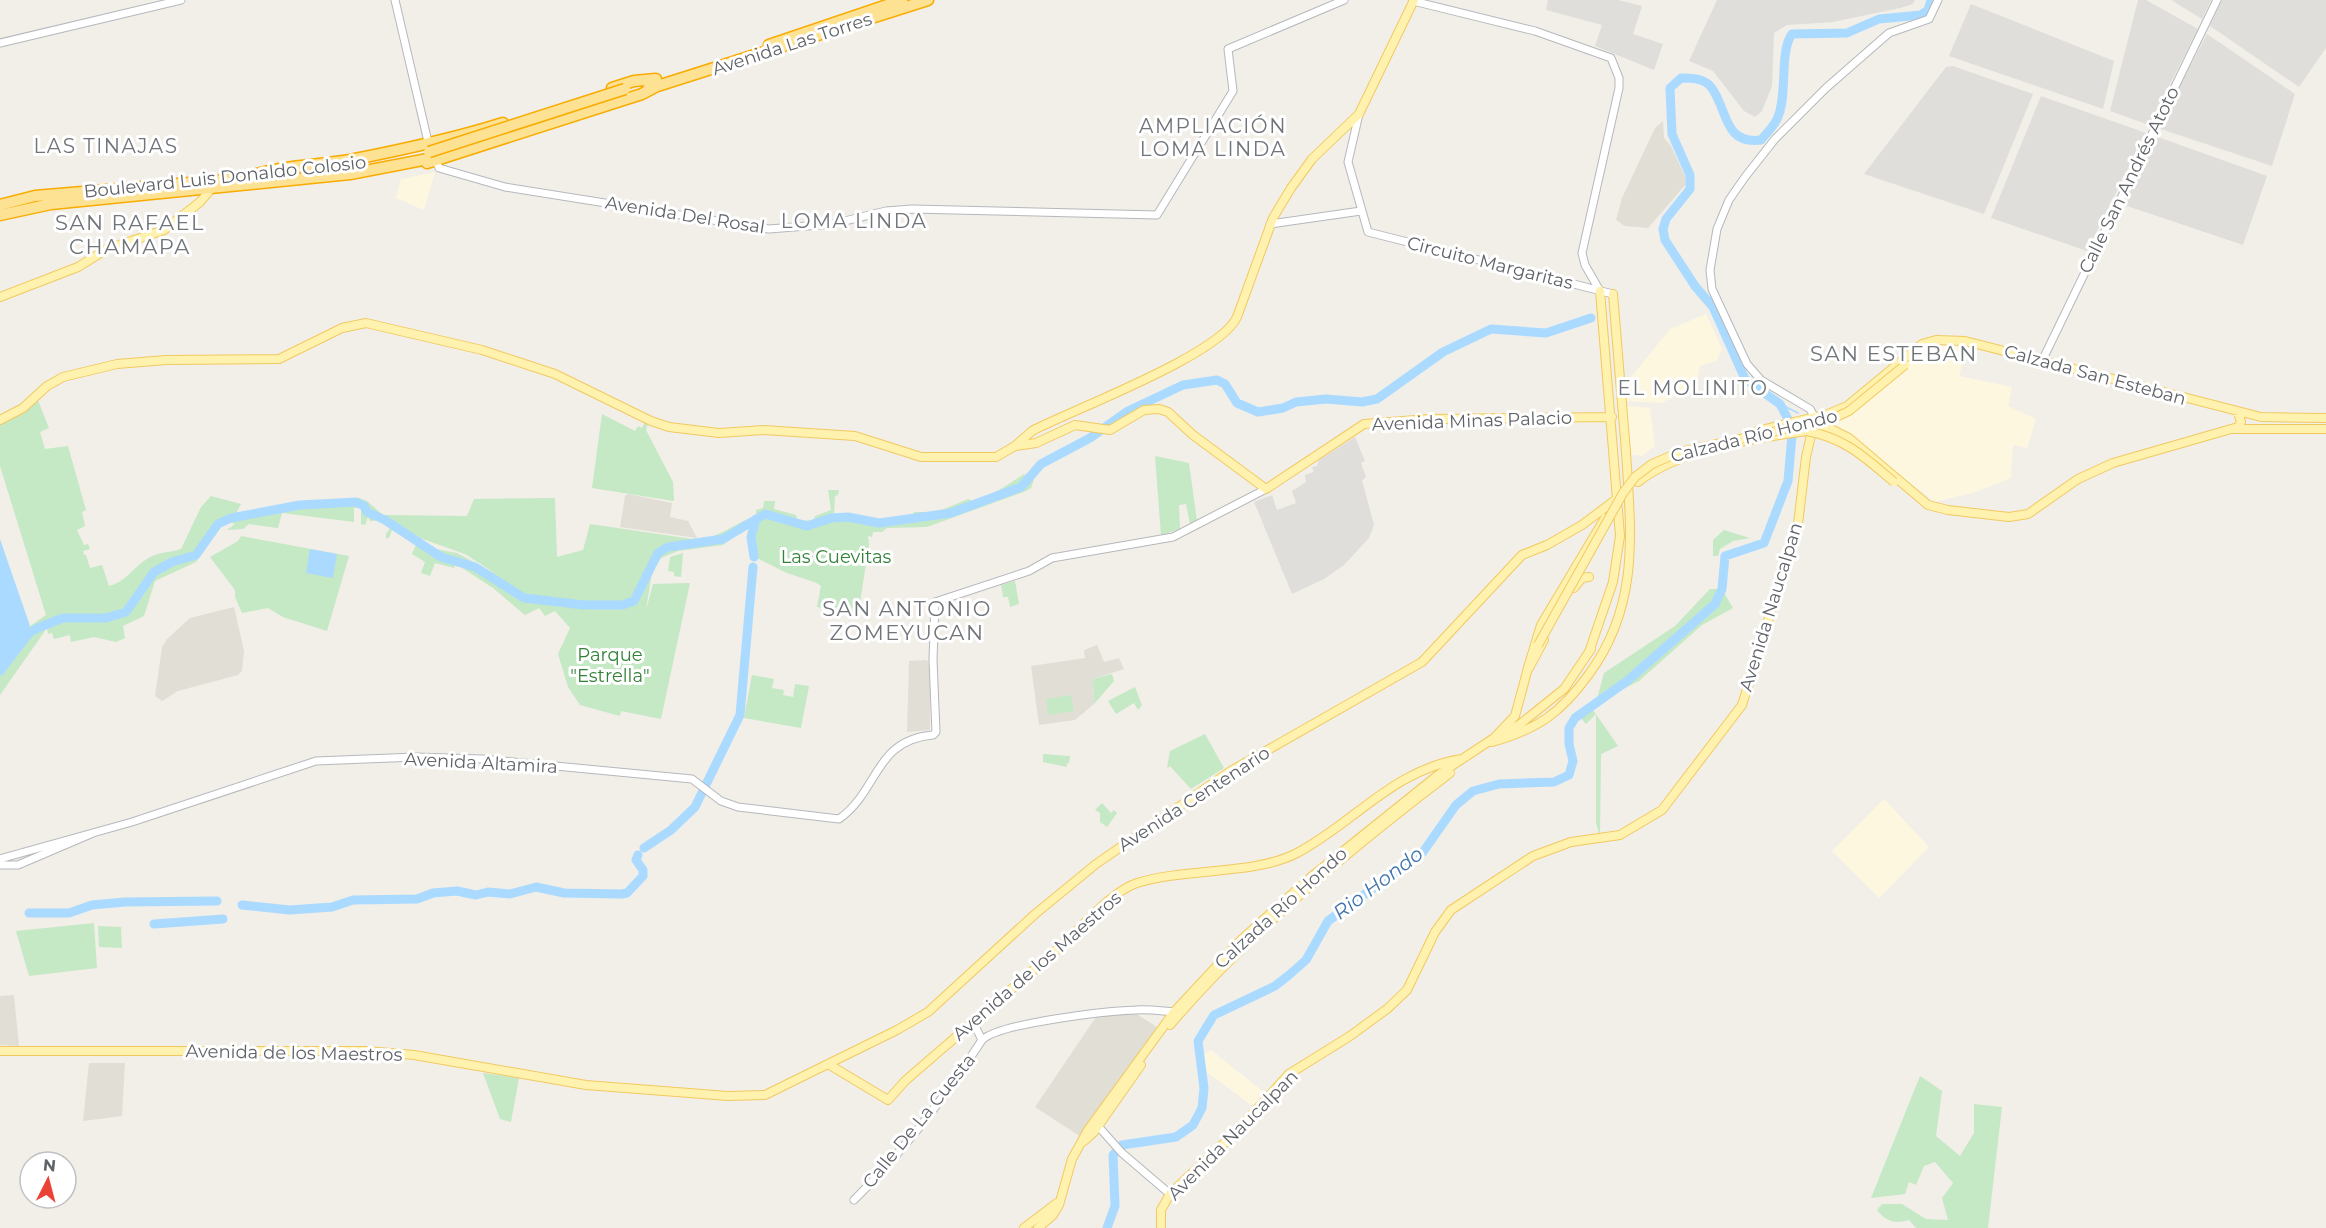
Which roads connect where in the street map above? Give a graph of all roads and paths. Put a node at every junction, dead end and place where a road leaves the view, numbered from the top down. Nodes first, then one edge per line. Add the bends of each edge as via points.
1 (181, 0) edge
2 (395, 0) edge
3 (902, 0) edge
4 (928, 0) edge
5 (1344, 0) edge
6 (1413, 0) edge
7 (1938, 0) edge
8 (2217, 0) edge
9 (0, 43) edge
10 (655, 83) junction
11 (1359, 114) junction
12 (428, 144) junction
13 (436, 162) junction
14 (297, 176) junction
15 (245, 178) junction
16 (275, 181) junction
17 (211, 189) junction
18 (0, 206) edge
19 (1361, 211) junction
20 (0, 215) edge
21 (1270, 224) junction
22 (1600, 291) junction
23 (1613, 294) joint
24 (0, 297) edge
25 (1912, 352) junction
26 (2043, 361) junction
27 (1810, 409) joint
28 (1833, 412) junction
29 (2238, 412) junction
30 (1612, 417) junction
31 (2326, 418) edge
32 (0, 420) edge
33 (1812, 426) junction
34 (2232, 429) junction
35 (2326, 429) edge
36 (1833, 430) junction
37 (1015, 446) junction
38 (1628, 485) junction
39 (1266, 489) junction
40 (1618, 497) junction
41 (1928, 505) junction
42 (1567, 579) junction
43 (1589, 652) junction
44 (1527, 671) junction
45 (1515, 716) junction
46 (1519, 725) junction
47 (1530, 730) junction
48 (1494, 738) junction
49 (1485, 743) junction
50 (1465, 759) junction
51 (103, 828) junction
52 (0, 859) edge
53 (0, 865) edge
54 (1174, 1012) junction
55 (973, 1022) junction
56 (982, 1040) junction
57 (0, 1051) edge
58 (828, 1064) junction
59 (765, 1095) joint
60 (1098, 1126) junction
61 (1082, 1143) junction
62 (1170, 1194) junction
63 (1062, 1199) junction
64 (854, 1200) dead end
65 (1024, 1228) edge
66 (1038, 1228) edge
67 (1161, 1228) edge

1 - 9 street
2 - 12 street
3 - 10 highway, Avenida Las Torres
4 - 10 highway, Avenida Las Torres
5 - 13 street, Avenida Del Rosal via 1228,49 1233,91 1157,215 895,210 832,224 769,229 505,187 439,168
6 - 11 main road
6 - 22 street via 1535,31 1611,58 1619,88 1582,253
7 - 27 street via 1929,19 1882,39 1775,140 1729,200 1717,229 1710,270 1712,289 1753,373
8 - 26 street, Calle San Andrés Atoto
10 - 12 highway via 634,81
10 - 13 highway via 642,94
10 - 14 highway, Boulevard Luis Donaldo Colosio via 433,158 350,174
11 - 19 street via 1348,162
11 - 21 main road via 1312,159
12 - 13 street
12 - 15 highway via 348,160 267,169
13 - 16 highway via 351,178
14 - 15 highway, Boulevard Luis Donaldo Colosio
14 - 16 highway, Boulevard Luis Donaldo Colosio
15 - 18 highway, Boulevard Luis Donaldo Colosio via 35,196
16 - 17 highway, Boulevard Luis Donaldo Colosio
17 - 20 highway, Boulevard Luis Donaldo Colosio via 51,204
17 - 24 main road via 164,230 107,249 78,267
19 - 21 street
19 - 22 street, Circuito Margaritas via 1368,232
21 - 37 main road via 1230,329 1164,371 1032,430
22 - 23 street, Circuito Margaritas
22 - 30 main road
23 - 38 main road
25 - 26 main road, Calzada San Esteban via 1922,344 1950,340
25 - 28 main road, Calzada San Esteban via 1847,406
25 - 44 main road, Calzada Río Hondo, bridge via 1905,364 1849,411 1832,419 1680,452 1652,464 1635,477 1623,492
26 - 29 main road, Calzada San Esteban
27 - 33 main road, Avenida Naucalpan
28 - 33 main road, Calzada San Esteban
28 - 36 main road
29 - 31 main road, Calzada San Esteban via 2261,417
29 - 34 main road via 2240,424
30 - 39 main road, Avenida Minas Palacio via 1364,424
30 - 40 main road
32 - 37 main road via 23,408 46,386 63,377 117,364 279,359 342,328 366,323 482,350 555,374 669,428 855,436 927,458 993,457
33 - 36 main road, Calzada Río Hondo
33 - 38 main road, Calzada Río Hondo via 1675,452 1643,468
33 - 41 main road, bridge via 1851,446
33 - 43 main road, bridge via 1682,456 1638,482 1623,505 1621,556 1608,612
33 - 62 main road, Avenida Naucalpan via 1798,524 1742,705 1662,810 1620,835 1571,842 1533,856 1451,910 1435,932 1407,990 1387,1009 1289,1074 1234,1134
34 - 35 main road
34 - 41 main road via 2113,463 2078,479 2028,514 1948,510
36 - 41 main road via 1849,438
37 - 39 main road via 1036,443 1075,425 1110,430 1144,410 1163,410
38 - 40 main road, Calzada Río Hondo
38 - 47 main road via 1631,547 1620,617 1605,653 1575,694
39 - 51 street, Avenida Altamira via 1173,537 1052,558 1029,571 938,600 933,604 933,735 912,737 899,745 853,807 837,820 738,807 721,801 692,779 482,759 416,757 316,761
40 - 42 main road
40 - 43 main road via 1620,536 1615,575
40 - 58 main road, Avenida Centenario via 1582,525 1522,555 1422,662 1229,772 1096,864 928,1012
42 - 44 main road via 1540,625
42 - 44 main road via 1579,572 1589,577 1579,580
43 - 46 main road via 1564,690
44 - 45 main road, Calzada Río Hondo
45 - 46 main road
45 - 48 main road, Calzada Río Hondo
46 - 47 main road
46 - 48 main road
47 - 49 main road
48 - 49 main road, Calzada Río Hondo
49 - 50 main road, Calzada Río Hondo
50 - 54 main road, Calzada Río Hondo via 1438,775 1311,877 1241,940
50 - 55 main road, Avenida de los Maestros via 1439,763 1411,776 1295,854 1244,867 1130,886
50 - 60 main road, Calzada Río Hondo via 1246,946 1165,1030
51 - 52 street, Avenida Altamira
51 - 53 street, Avenida Altamira via 18,865
54 - 56 street, Calle De La Cuesta via 1136,1010 1034,1023 996,1031
54 - 61 main road, Calzada Río Hondo
55 - 56 street, Calle De La Cuesta
55 - 58 main road, Avenida de los Maestros via 888,1100
56 - 64 street, Calle De La Cuesta via 921,1125
57 - 59 main road, Avenida de los Maestros via 366,1051 414,1055 586,1085 728,1096
58 - 59 main road, Avenida Centenario
60 - 61 main road, Calzada Río Hondo
60 - 62 street
61 - 63 main road, Calzada Río Hondo via 1072,1159
62 - 67 main road, Avenida Naucalpan via 1161,1210
63 - 65 main road
63 - 66 main road, Calzada Río Hondo via 1053,1215

